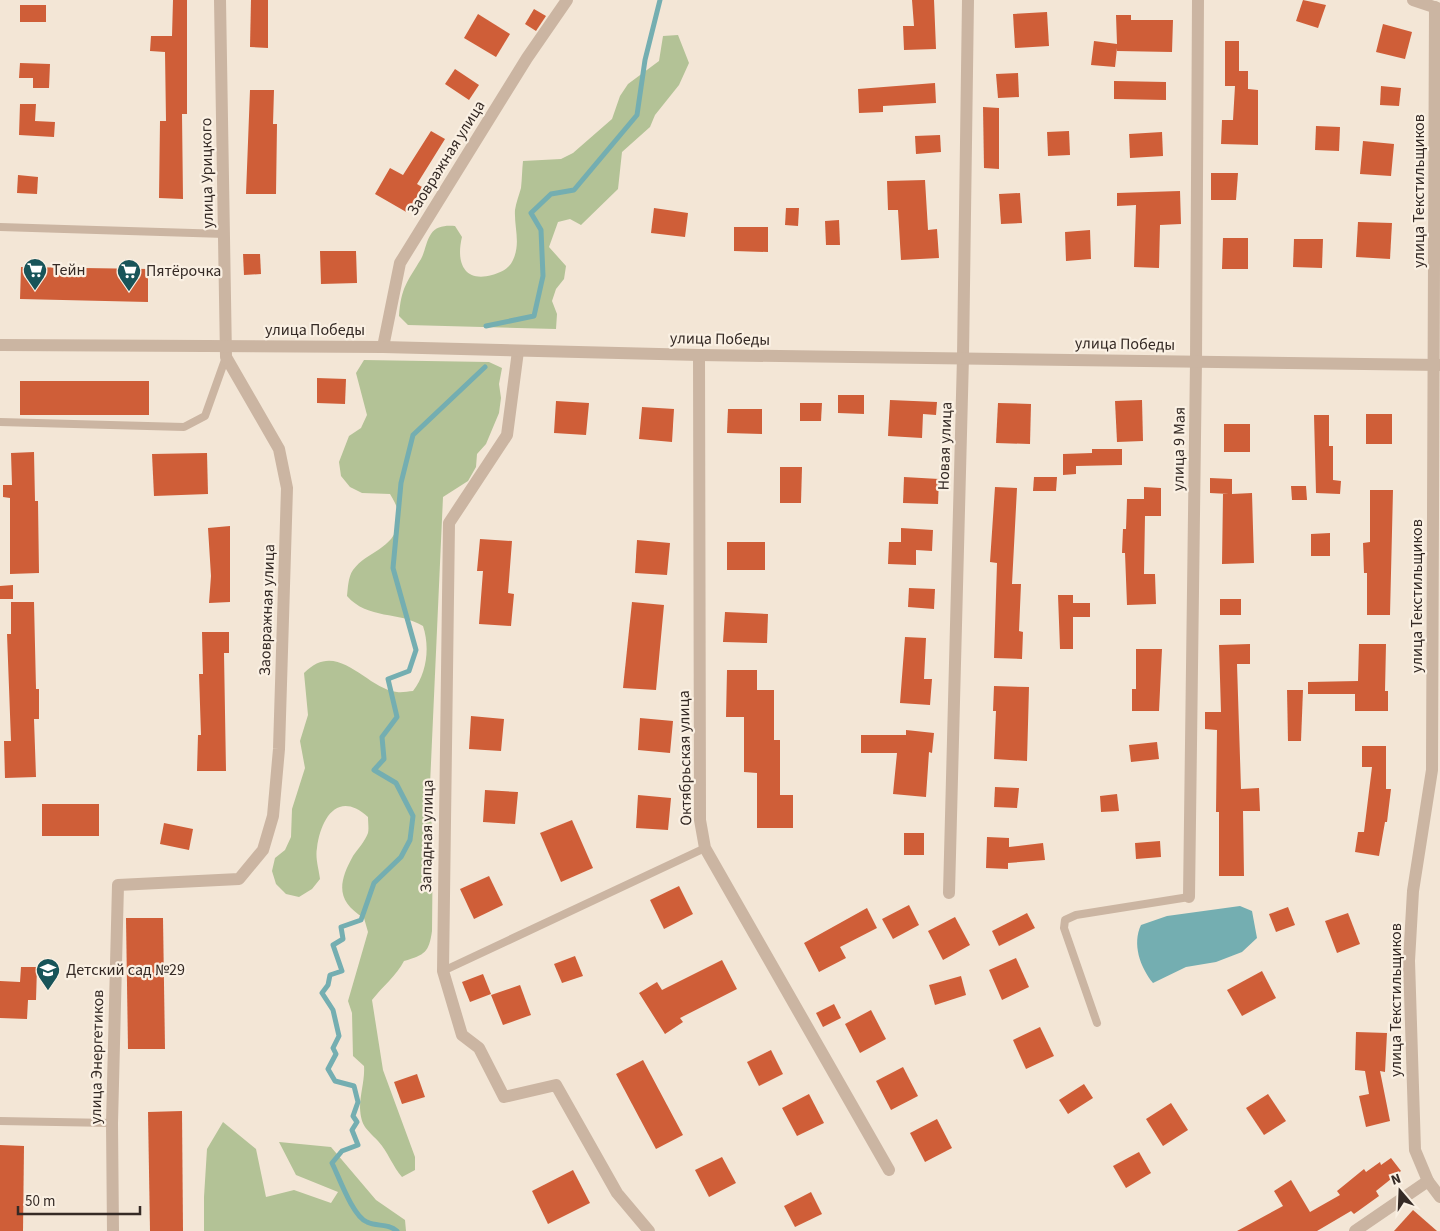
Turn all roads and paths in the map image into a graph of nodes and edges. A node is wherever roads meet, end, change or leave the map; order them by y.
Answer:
1 (220, 0) edge
2 (567, 0) edge
3 (968, 0) edge
4 (1198, 0) edge
5 (1413, 0) edge
6 (1438, 8) edge
7 (0, 226) edge
8 (224, 234) junction
9 (0, 345) edge
10 (384, 347) junction
11 (518, 351) junction
12 (226, 352) junction
13 (700, 355) junction
14 (963, 357) junction
15 (1196, 361) junction
16 (1437, 365) edge
17 (0, 422) edge
18 (705, 848) junction
19 (239, 879) joint
20 (949, 893) dead end
21 (1189, 898) joint
22 (443, 971) junction
23 (1097, 1023) dead end
24 (0, 1121) edge
25 (112, 1123) junction
26 (889, 1170) dead end
27 (1428, 1181) junction
28 (1440, 1196) edge
29 (113, 1231) edge
30 (649, 1231) edge
31 (1354, 1231) edge

1 - 8 street, улица Урицкого
2 - 10 street, Заовражная улица
3 - 14 street, Новая улица
4 - 15 street, улица 9 Мая
5 - 6 street
6 - 16 street, улица Текстильщиков
7 - 8 lane
8 - 12 street, улица Урицкого
9 - 12 street, улица Победы
10 - 11 street, улица Победы
10 - 12 street, улица Победы
11 - 13 street, улица Победы
11 - 22 street, Западная улица
12 - 17 lane
12 - 19 street, Заовражная улица
13 - 14 street, улица Победы
13 - 18 street, Октябрьская улица
14 - 15 street, улица Победы
14 - 20 street, Новая улица
15 - 16 street, улица Победы
15 - 21 street, улица 9 Мая
16 - 27 street, улица Текстильщиков
18 - 22 lane
18 - 26 street, Октябрьская улица
19 - 25 street, улица Энергетиков
21 - 23 lane
22 - 30 street, Западная улица
24 - 25 lane
25 - 29 street, улица Энергетиков
27 - 28 street, улица Текстильщиков
27 - 31 street

